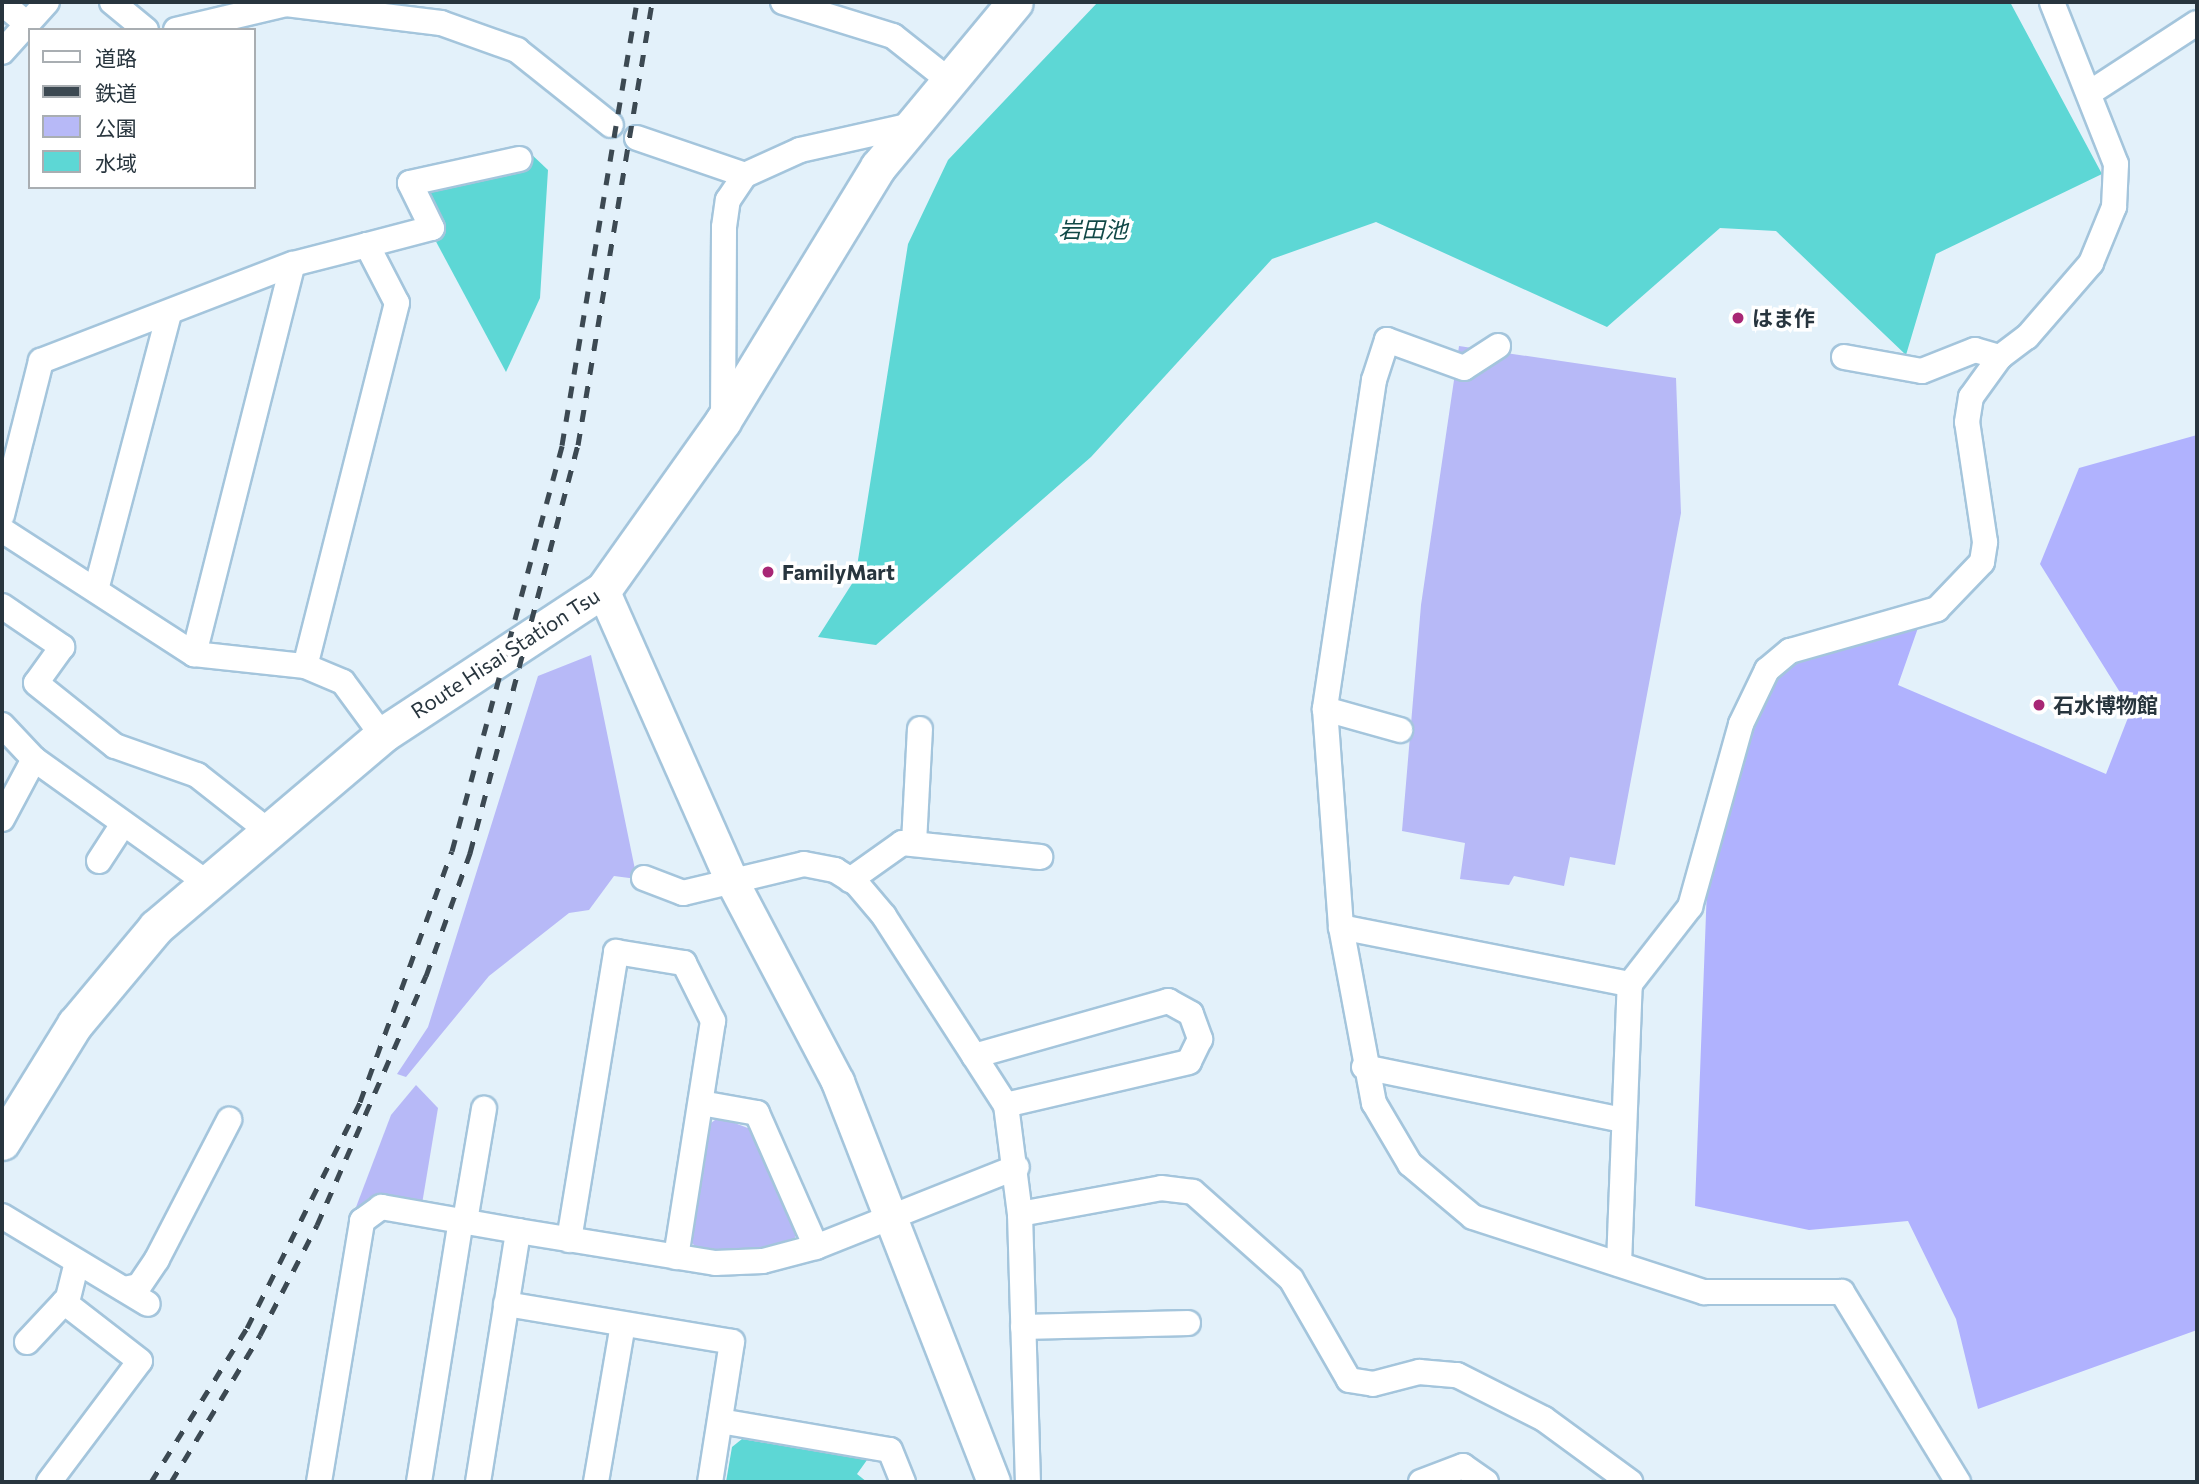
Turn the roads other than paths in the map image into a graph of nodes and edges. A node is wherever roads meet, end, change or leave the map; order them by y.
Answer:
1 (47, 2) edge
2 (111, 2) edge
3 (783, 2) edge
4 (1015, 2) edge
5 (2052, 2) edge
6 (2, 3) edge
7 (225, 9) edge
8 (2197, 23) edge
9 (27, 24) junction
10 (143, 28) edge
11 (181, 28) edge
12 (2, 52) edge
13 (946, 78) junction
14 (2091, 92) junction
15 (611, 125) dead end
16 (907, 126) junction
17 (637, 138) dead end
18 (519, 159) dead end
19 (745, 175) junction
20 (367, 245) junction
21 (293, 264) junction
22 (169, 313) junction
23 (1497, 346) dead end
24 (1844, 357) dead end
25 (2000, 357) junction
26 (723, 421) junction
27 (2, 515) edge
28 (2, 530) edge
29 (96, 590) junction
30 (603, 590) junction
31 (2, 606) edge
32 (194, 654) junction
33 (305, 666) junction
34 (1325, 709) junction
35 (2, 725) edge
36 (920, 729) dead end
37 (1400, 730) dead end
38 (382, 735) junction
39 (34, 759) junction
40 (2, 819) edge
41 (123, 824) junction
42 (267, 830) junction
43 (914, 844) junction
44 (1040, 857) dead end
45 (99, 861) dead end
46 (730, 877) junction
47 (644, 878) dead end
48 (850, 880) junction
49 (206, 882) junction
50 (1341, 927) junction
51 (1630, 984) junction
52 (974, 1056) junction
53 (1364, 1068) junction
54 (701, 1103) junction
55 (1006, 1105) junction
56 (484, 1109) dead end
57 (1623, 1120) junction
58 (229, 1121) dead end
59 (2, 1142) edge
60 (1017, 1167) junction
61 (1020, 1214) junction
62 (895, 1215) junction
63 (2, 1216) edge
64 (463, 1221) junction
65 (518, 1231) junction
66 (569, 1240) junction
67 (816, 1247) junction
68 (676, 1257) junction
69 (77, 1263) junction
70 (1619, 1264) junction
71 (124, 1289) junction
72 (64, 1302) junction
73 (148, 1304) dead end
74 (506, 1304) junction
75 (1188, 1323) dead end
76 (623, 1324) junction
77 (1023, 1327) junction
78 (27, 1342) dead end
79 (720, 1421) junction
80 (1024, 1421) junction
81 (989, 1471) edge
82 (49, 1482) edge
83 (319, 1482) edge
84 (419, 1482) edge
85 (478, 1482) edge
86 (596, 1482) edge
87 (710, 1482) edge
88 (903, 1482) edge
89 (1028, 1482) edge
90 (1421, 1482) edge
91 (1486, 1482) edge
92 (1630, 1482) edge
93 (1958, 1482) edge

1 - 9 street
2 - 10 street
3 - 13 street
4 - 13 main road, Route Hisai Station Tsu
5 - 14 street
6 - 9 street
7 - 11 street
7 - 15 street
8 - 14 street
9 - 12 street
13 - 16 main road, Route Hisai Station Tsu
14 - 25 street
16 - 19 street
16 - 26 main road, Route Hisai Station Tsu
17 - 19 street
18 - 20 street
19 - 26 street
20 - 21 street
20 - 33 street
21 - 22 street
21 - 32 street
22 - 27 street
22 - 29 street
23 - 34 street
24 - 25 street
25 - 51 street
26 - 30 main road, Route Hisai Station Tsu
28 - 29 street
29 - 32 street
30 - 38 main road, Route Hisai Station Tsu
30 - 46 street
31 - 42 street
32 - 33 street
33 - 38 street
34 - 37 street
34 - 50 street
35 - 39 street
36 - 43 street
38 - 42 main road, Route Hisai Station Tsu
39 - 40 street
39 - 41 street
41 - 45 street
41 - 49 street
42 - 49 main road, Route Hisai Station Tsu
43 - 44 street
43 - 48 street
46 - 47 street
46 - 48 street
46 - 62 street
48 - 52 street
49 - 59 main road, Route Hisai Station Tsu
50 - 51 street
50 - 53 street
51 - 57 street
52 - 55 street
52 - 55 street
53 - 57 street
53 - 70 street
54 - 66 street
54 - 67 street
54 - 68 street
55 - 60 street
56 - 64 street
57 - 70 street
58 - 71 street
60 - 61 street
60 - 62 street
61 - 77 street
61 - 92 street
62 - 67 street
62 - 81 street
63 - 69 street
64 - 65 street
64 - 83 street
64 - 84 street
65 - 66 street
65 - 74 street
66 - 68 street
67 - 68 street
69 - 71 street
69 - 72 street
70 - 93 street
71 - 73 street
72 - 78 street
72 - 82 street
74 - 76 street
74 - 85 street
75 - 77 street
76 - 79 street
76 - 86 street
77 - 80 street
79 - 87 street
79 - 88 street
80 - 81 street
80 - 89 street
90 - 91 street

